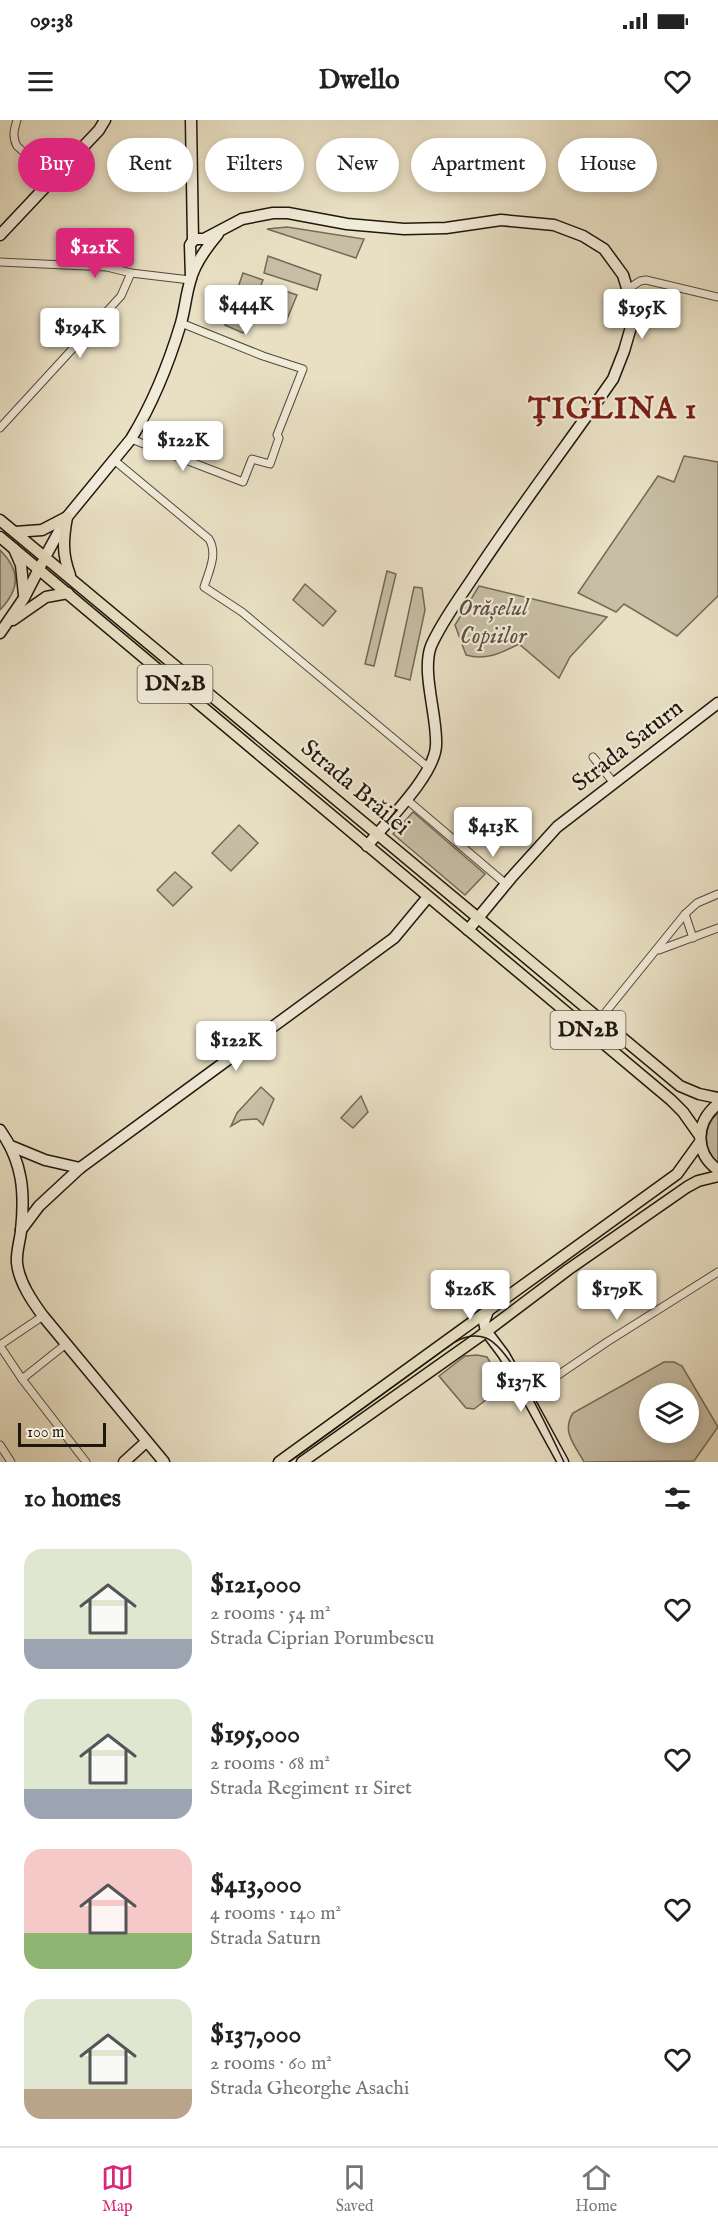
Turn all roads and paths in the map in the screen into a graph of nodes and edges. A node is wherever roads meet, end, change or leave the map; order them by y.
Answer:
1 (17, 120) edge
2 (105, 120) edge
3 (191, 120) edge
4 (91, 138) edge
5 (18, 147) edge
6 (39, 192) edge
7 (0, 236) edge
8 (199, 246) junction
9 (0, 262) edge
10 (131, 273) junction
11 (191, 279) junction
12 (628, 289) junction
13 (718, 297) edge
14 (181, 323) junction
15 (0, 428) edge
16 (131, 439) junction
17 (114, 460) junction
18 (67, 517) junction
19 (0, 519) edge
20 (15, 532) junction
21 (4, 539) edge
22 (45, 557) junction
23 (39, 568) junction
24 (70, 577) junction
25 (68, 593) junction
26 (24, 598) junction
27 (2, 631) edge
28 (718, 703) edge
29 (593, 757) dead end
30 (429, 768) junction
31 (613, 783) junction
32 (406, 800) junction
33 (377, 834) junction
34 (367, 846) junction
35 (506, 884) junction
36 (718, 894) edge
37 (428, 897) junction
38 (685, 914) junction
39 (478, 918) junction
40 (718, 928) edge
41 (468, 930) junction
42 (693, 938) junction
43 (656, 951) junction
44 (600, 1019) junction
45 (718, 1098) edge
46 (718, 1104) edge
47 (0, 1130) edge
48 (700, 1139) junction
49 (11, 1146) junction
50 (80, 1168) junction
51 (718, 1170) edge
52 (718, 1176) edge
53 (21, 1230) junction
54 (718, 1272) edge
55 (488, 1311) junction
56 (43, 1316) junction
57 (486, 1331) junction
58 (66, 1344) junction
59 (0, 1345) edge
60 (22, 1379) junction
61 (528, 1396) junction
62 (146, 1442) junction
63 (0, 1445) edge
64 (11, 1462) edge
65 (86, 1462) edge
66 (124, 1462) edge
67 (164, 1462) edge
68 (279, 1462) edge
69 (302, 1462) edge
70 (563, 1462) edge

1 - 5 street
2 - 4 street
3 - 8 street
6 - 7 street
8 - 11 street
8 - 12 street
9 - 10 street
10 - 11 street
10 - 15 street
11 - 14 street
12 - 13 street
12 - 30 street
14 - 16 street
14 - 16 street
16 - 17 street
17 - 18 street
17 - 30 street
18 - 20 main road
18 - 22 street
18 - 24 main road
19 - 20 main road, Strada Brăilei
20 - 22 main road, Strada Brăilei
21 - 23 main road, Strada Brăilei
21 - 26 main road
22 - 23 main road
22 - 24 main road, Strada Brăilei / DN2B
23 - 25 main road, Strada Brăilei / DN2B
23 - 26 main road
24 - 33 main road, Strada Brăilei / DN2B
25 - 27 main road
25 - 34 main road, Strada Brăilei / DN2B
26 - 27 main road
28 - 31 street, Strada Saturn
29 - 31 street
30 - 32 street
31 - 35 street, Strada Saturn
32 - 33 street
32 - 35 street
33 - 34 street
33 - 39 main road, Strada Brăilei / DN2B
34 - 37 main road, Strada Brăilei / DN2B
35 - 39 street, Strada Saturn
36 - 38 street
37 - 41 main road, Strada Brăilei / DN2B
37 - 50 street
38 - 42 street
38 - 43 street
39 - 41 street, Strada Saturn
39 - 44 main road, Strada Brăilei / DN2B
40 - 42 street
41 - 48 main road, Strada Brăilei / DN2B
42 - 43 street
43 - 44 street
44 - 45 main road, Strada Brăilei / DN2B
46 - 48 main road
47 - 49 street
48 - 51 main road, Strada Brăilei / DN2B
48 - 55 main road
49 - 50 street
49 - 53 street
50 - 53 street
52 - 57 main road
53 - 56 street
54 - 61 street
55 - 57 street
55 - 68 main road
56 - 58 street
56 - 59 street
57 - 61 street
57 - 69 main road
58 - 60 street
58 - 62 street
59 - 60 street
60 - 65 street
61 - 70 street
62 - 66 street
62 - 67 street
63 - 64 street

